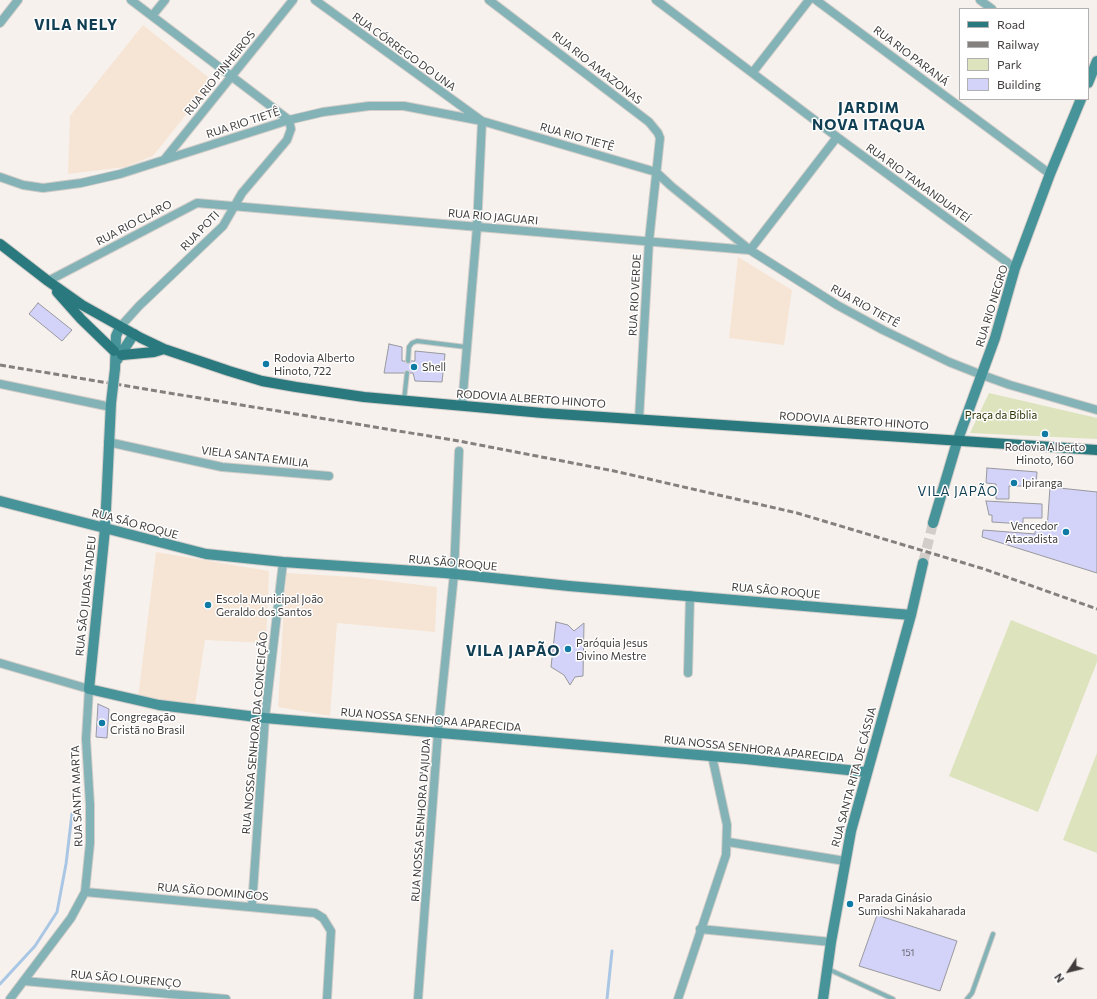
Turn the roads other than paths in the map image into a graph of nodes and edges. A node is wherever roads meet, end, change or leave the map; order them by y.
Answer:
1 (18, 0) edge
2 (131, 0) edge
3 (165, 0) edge
4 (293, 0) edge
5 (314, 0) edge
6 (489, 0) edge
7 (656, 0) edge
8 (809, 0) edge
9 (816, 0) edge
10 (980, 0) edge
11 (991, 8) edge
12 (152, 16) junction
13 (0, 23) edge
14 (1097, 61) edge
15 (753, 72) junction
16 (231, 76) junction
17 (1089, 79) edge
18 (1081, 100) edge
19 (289, 120) junction
20 (482, 121) junction
21 (837, 137) junction
22 (164, 160) junction
23 (656, 172) junction
24 (1050, 174) junction
25 (0, 177) edge
26 (235, 206) junction
27 (477, 227) junction
28 (648, 241) junction
29 (0, 244) edge
30 (750, 250) junction
31 (1015, 268) junction
32 (48, 281) junction
33 (120, 327) junction
34 (134, 334) junction
35 (466, 347) junction
36 (164, 348) junction
37 (117, 359) junction
38 (408, 361) dead end
39 (406, 373) dead end
40 (982, 375) junction
41 (0, 384) edge
42 (404, 400) junction
43 (111, 405) junction
44 (462, 406) junction
45 (1097, 410) edge
46 (639, 419) junction
47 (108, 442) junction
48 (957, 442) junction
49 (1097, 450) edge
50 (459, 452) dead end
51 (329, 476) dead end
52 (0, 501) edge
53 (933, 523) tunnel mouth
54 (105, 529) junction
55 (283, 562) junction
56 (923, 564) tunnel mouth
57 (454, 574) junction
58 (690, 595) junction
59 (911, 615) junction
60 (0, 663) edge
61 (688, 673) dead end
62 (89, 688) junction
63 (266, 718) junction
64 (438, 732) junction
65 (712, 756) junction
66 (866, 772) junction
67 (728, 842) junction
68 (845, 860) junction
69 (85, 892) junction
70 (252, 906) junction
71 (700, 928) junction
72 (993, 934) dead end
73 (831, 942) junction
74 (827, 969) junction
75 (24, 981) junction
76 (10, 999) edge
77 (226, 999) edge
78 (327, 999) edge
79 (418, 999) edge
80 (678, 999) edge
81 (823, 999) edge
82 (893, 999) edge
83 (967, 999) edge

1 - 13 street
2 - 12 street
3 - 12 street
4 - 16 street, RUA RIO PINHEIROS
5 - 20 street, RUA CÓRREGO DO UNA
6 - 23 street, RUA RIO AMAZONAS
7 - 15 street, RUA RIO TAMANDUATEÍ
8 - 15 street
9 - 24 street, RUA RIO PARANÁ
10 - 11 street
12 - 16 street
14 - 17 street
15 - 21 street, RUA RIO TAMANDUATEÍ
16 - 19 street
16 - 22 street, RUA RIO PINHEIROS
18 - 24 street, RUA RIO NEGRO
19 - 20 street, RUA RIO TIETÊ
19 - 22 street, RUA RIO TIETÊ
19 - 26 street, RUA POTI
20 - 23 street, RUA RIO TIETÊ
20 - 27 street
21 - 30 street
21 - 31 street, RUA RIO TAMANDUATEÍ
22 - 25 street, RUA RIO TIETÊ
23 - 28 street, RUA RIO VERDE
23 - 30 street, RUA RIO TIETÊ
24 - 31 street, RUA RIO NEGRO
26 - 27 street, RUA RIO JAGUARI
26 - 32 street, RUA RIO CLARO
26 - 33 street, RUA POTI
27 - 28 street, RUA RIO JAGUARI
27 - 35 street
28 - 30 street, RUA RIO JAGUARI
28 - 46 street, RUA RIO VERDE
29 - 32 main road, RODOVIA ALBERTO HINOTO
30 - 40 street, RUA RIO TIETÊ
31 - 40 street, RUA RIO NEGRO
32 - 33 main road, RODOVIA ALBERTO HINOTO
32 - 37 main road
33 - 34 main road, RODOVIA ALBERTO HINOTO
33 - 37 street, RUA SÃO JUDAS TADEU
34 - 36 main road, RODOVIA ALBERTO HINOTO
34 - 37 street, RUA SÃO JUDAS TADEU
35 - 38 lane
35 - 44 street
36 - 37 main road
36 - 42 main road, RODOVIA ALBERTO HINOTO
37 - 43 street, RUA SÃO JUDAS TADEU, bridge
39 - 42 lane
40 - 45 street, RUA RIO TIETÊ
40 - 48 street, RUA RIO NEGRO
41 - 43 street
42 - 44 main road, RODOVIA ALBERTO HINOTO
43 - 47 street, RUA SÃO JUDAS TADEU
44 - 46 main road, RODOVIA ALBERTO HINOTO
46 - 48 main road, RODOVIA ALBERTO HINOTO
47 - 51 street, VIELA SANTA EMILIA
47 - 54 street, RUA SÃO JUDAS TADEU
48 - 49 main road, RODOVIA ALBERTO HINOTO
48 - 53 street, RUA RIO NEGRO
50 - 57 street, RUA NOSSA SENHORA D'AJUDA
52 - 54 street, RUA SÃO ROQUE
54 - 55 street, RUA SÃO ROQUE
54 - 62 street, RUA SÃO JUDAS TADEU
55 - 57 street, RUA SÃO ROQUE
55 - 63 street, RUA NOSSA SENHORA DA CONCEIÇÃO
56 - 59 street, RUA SANTA RITA DE CÁSSIA
57 - 58 street, RUA SÃO ROQUE
57 - 64 street, RUA NOSSA SENHORA D'AJUDA
58 - 59 street, RUA SÃO ROQUE
58 - 61 street
59 - 66 street, RUA SANTA RITA DE CÁSSIA
60 - 62 street, RUA NOSSA SENHORA APARECIDA
62 - 63 street, RUA NOSSA SENHORA APARECIDA
62 - 69 street, RUA SANTA MARTA
63 - 64 street, RUA NOSSA SENHORA APARECIDA
63 - 70 street, RUA NOSSA SENHORA DA CONCEIÇÃO
64 - 65 street, RUA NOSSA SENHORA APARECIDA
64 - 79 street, RUA NOSSA SENHORA D'AJUDA
65 - 66 street, RUA NOSSA SENHORA APARECIDA
65 - 67 street
66 - 68 street, RUA SANTA RITA DE CÁSSIA
67 - 68 street
67 - 71 street
68 - 73 street, RUA SANTA RITA DE CÁSSIA
69 - 70 street, RUA SÃO DOMINGOS
69 - 75 street, RUA SANTA MARTA
70 - 78 street, RUA SÃO DOMINGOS
71 - 73 street
71 - 80 street
72 - 83 lane
73 - 74 street, RUA SANTA RITA DE CÁSSIA
74 - 81 street, RUA SANTA RITA DE CÁSSIA
74 - 82 lane
75 - 76 street, RUA SANTA MARTA
75 - 77 street, RUA SÃO LOURENÇO

